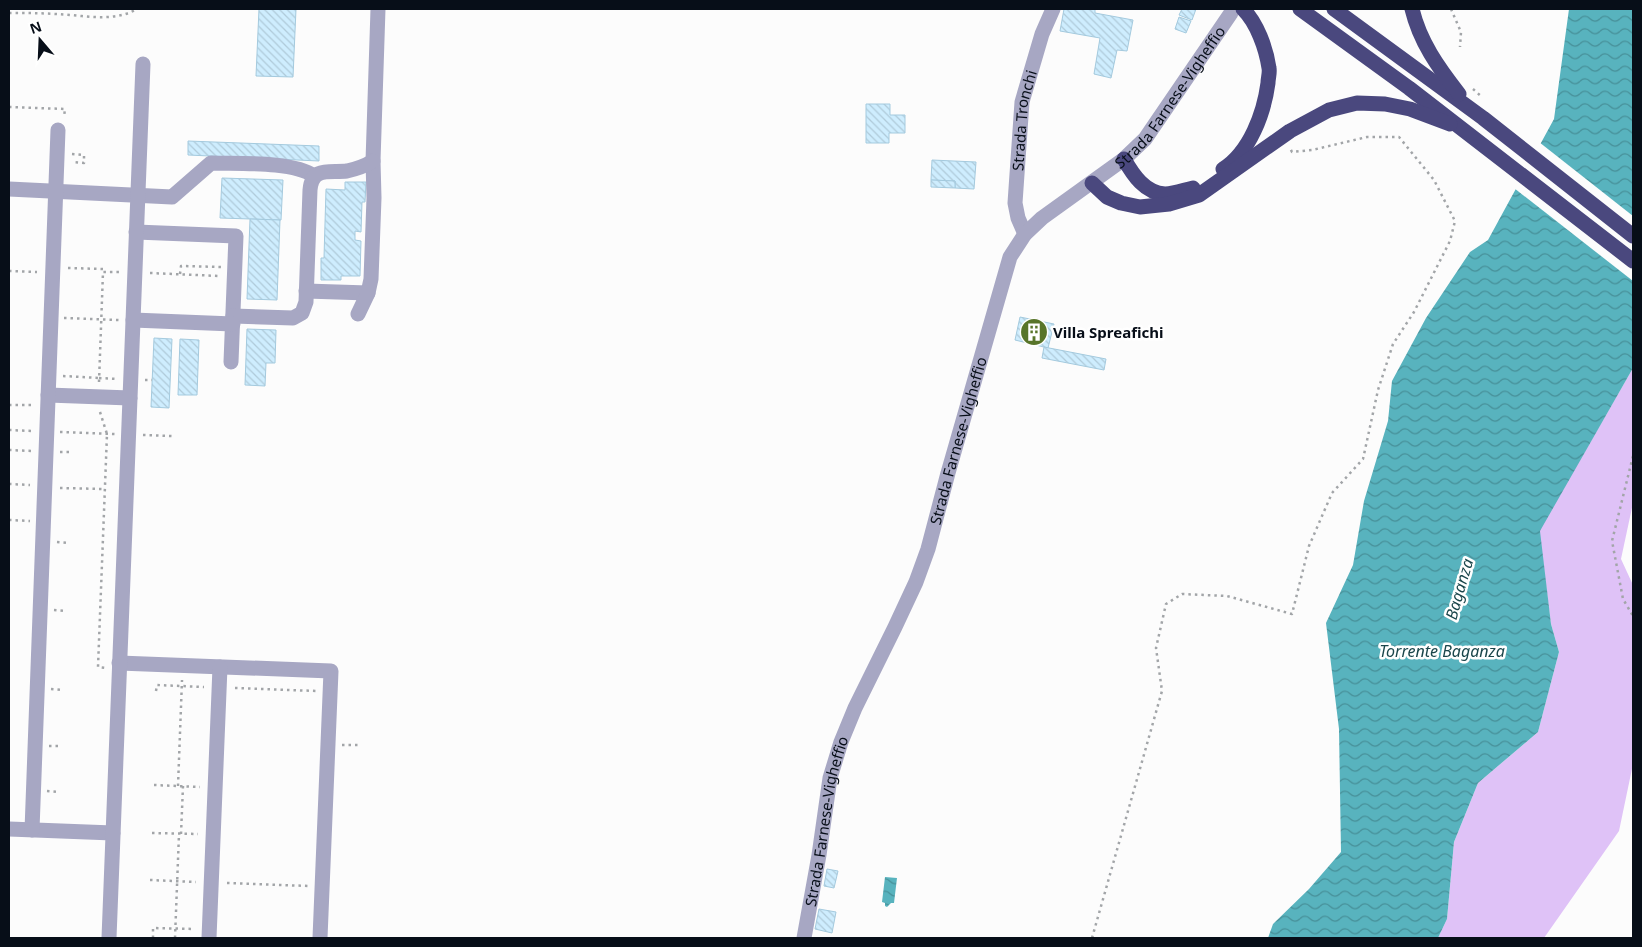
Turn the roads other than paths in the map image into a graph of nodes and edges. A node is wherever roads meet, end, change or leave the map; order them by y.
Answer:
1 (378, 9) edge
2 (1053, 9) edge
3 (1300, 9) edge
4 (1334, 9) edge
5 (1412, 9) edge
6 (1237, 11) edge
7 (143, 64) dead end
8 (1483, 118) junction
9 (58, 130) dead end
10 (1464, 130) junction
11 (1124, 159) junction
12 (373, 161) junction
13 (314, 176) junction
14 (1092, 183) junction
15 (9, 189) edge
16 (56, 191) junction
17 (138, 195) junction
18 (136, 232) junction
19 (1024, 234) junction
20 (1633, 236) edge
21 (1633, 261) edge
22 (306, 291) junction
23 (368, 293) junction
24 (358, 314) dead end
25 (133, 320) junction
26 (233, 320) junction
27 (231, 362) dead end
28 (48, 395) junction
29 (130, 398) junction
30 (119, 663) junction
31 (220, 667) junction
32 (9, 829) edge
33 (32, 830) junction
34 (113, 833) junction
35 (210, 934) edge
36 (109, 938) edge
37 (320, 938) edge
38 (804, 938) edge

1 - 12 street
2 - 19 street, Strada Tronchi
3 - 10 highway
4 - 8 highway
5 - 8 highway
6 - 11 street, Strada Farnese-Vigheffio
6 - 11 highway
7 - 17 street
8 - 20 highway
9 - 16 street
10 - 14 highway
10 - 21 highway
11 - 14 street, Strada Farnese-Vigheffio
12 - 13 street
12 - 23 street
13 - 17 street
13 - 22 street
14 - 19 street, Strada Farnese-Vigheffio
15 - 16 street
16 - 17 street
16 - 28 street
17 - 18 street
18 - 25 street
18 - 26 street
19 - 38 street, Strada Farnese-Vigheffio
22 - 23 street
22 - 26 street
23 - 24 street
25 - 26 street
25 - 29 street
26 - 27 street
28 - 29 street
28 - 33 street
29 - 30 street
30 - 31 street
30 - 34 street
31 - 35 street
31 - 37 street
32 - 33 street
33 - 34 street
34 - 36 street

